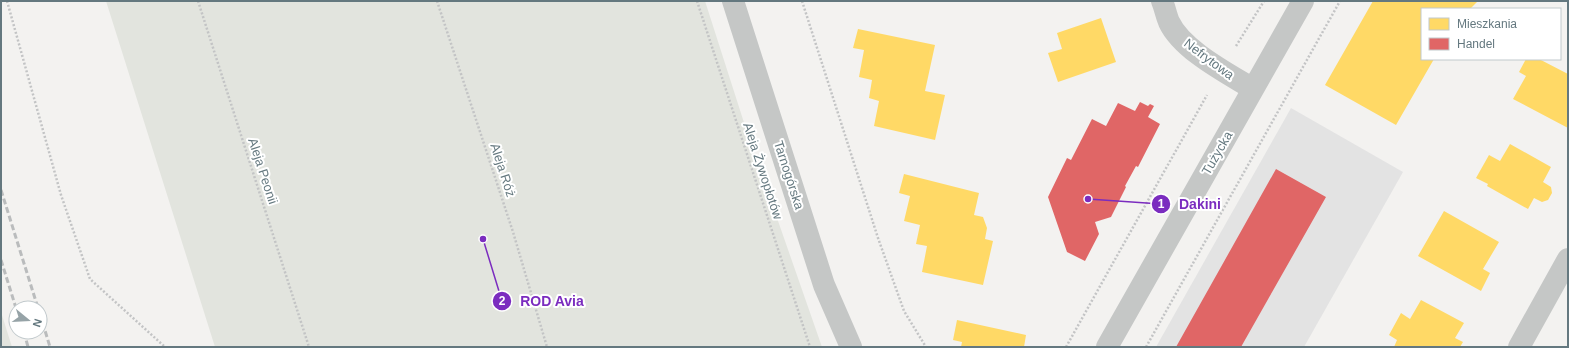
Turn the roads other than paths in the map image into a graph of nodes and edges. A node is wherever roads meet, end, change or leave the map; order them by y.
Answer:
1 (733, 1) edge
2 (1162, 1) edge
3 (1303, 1) edge
4 (1253, 89) junction
5 (1568, 259) edge
6 (851, 347) edge
7 (1107, 347) edge
8 (1519, 347) edge

1 - 6 street, Tarnogórska
2 - 4 street, Nefrytowa
3 - 4 street, Tużycka
4 - 7 street, Tużycka
5 - 8 street

